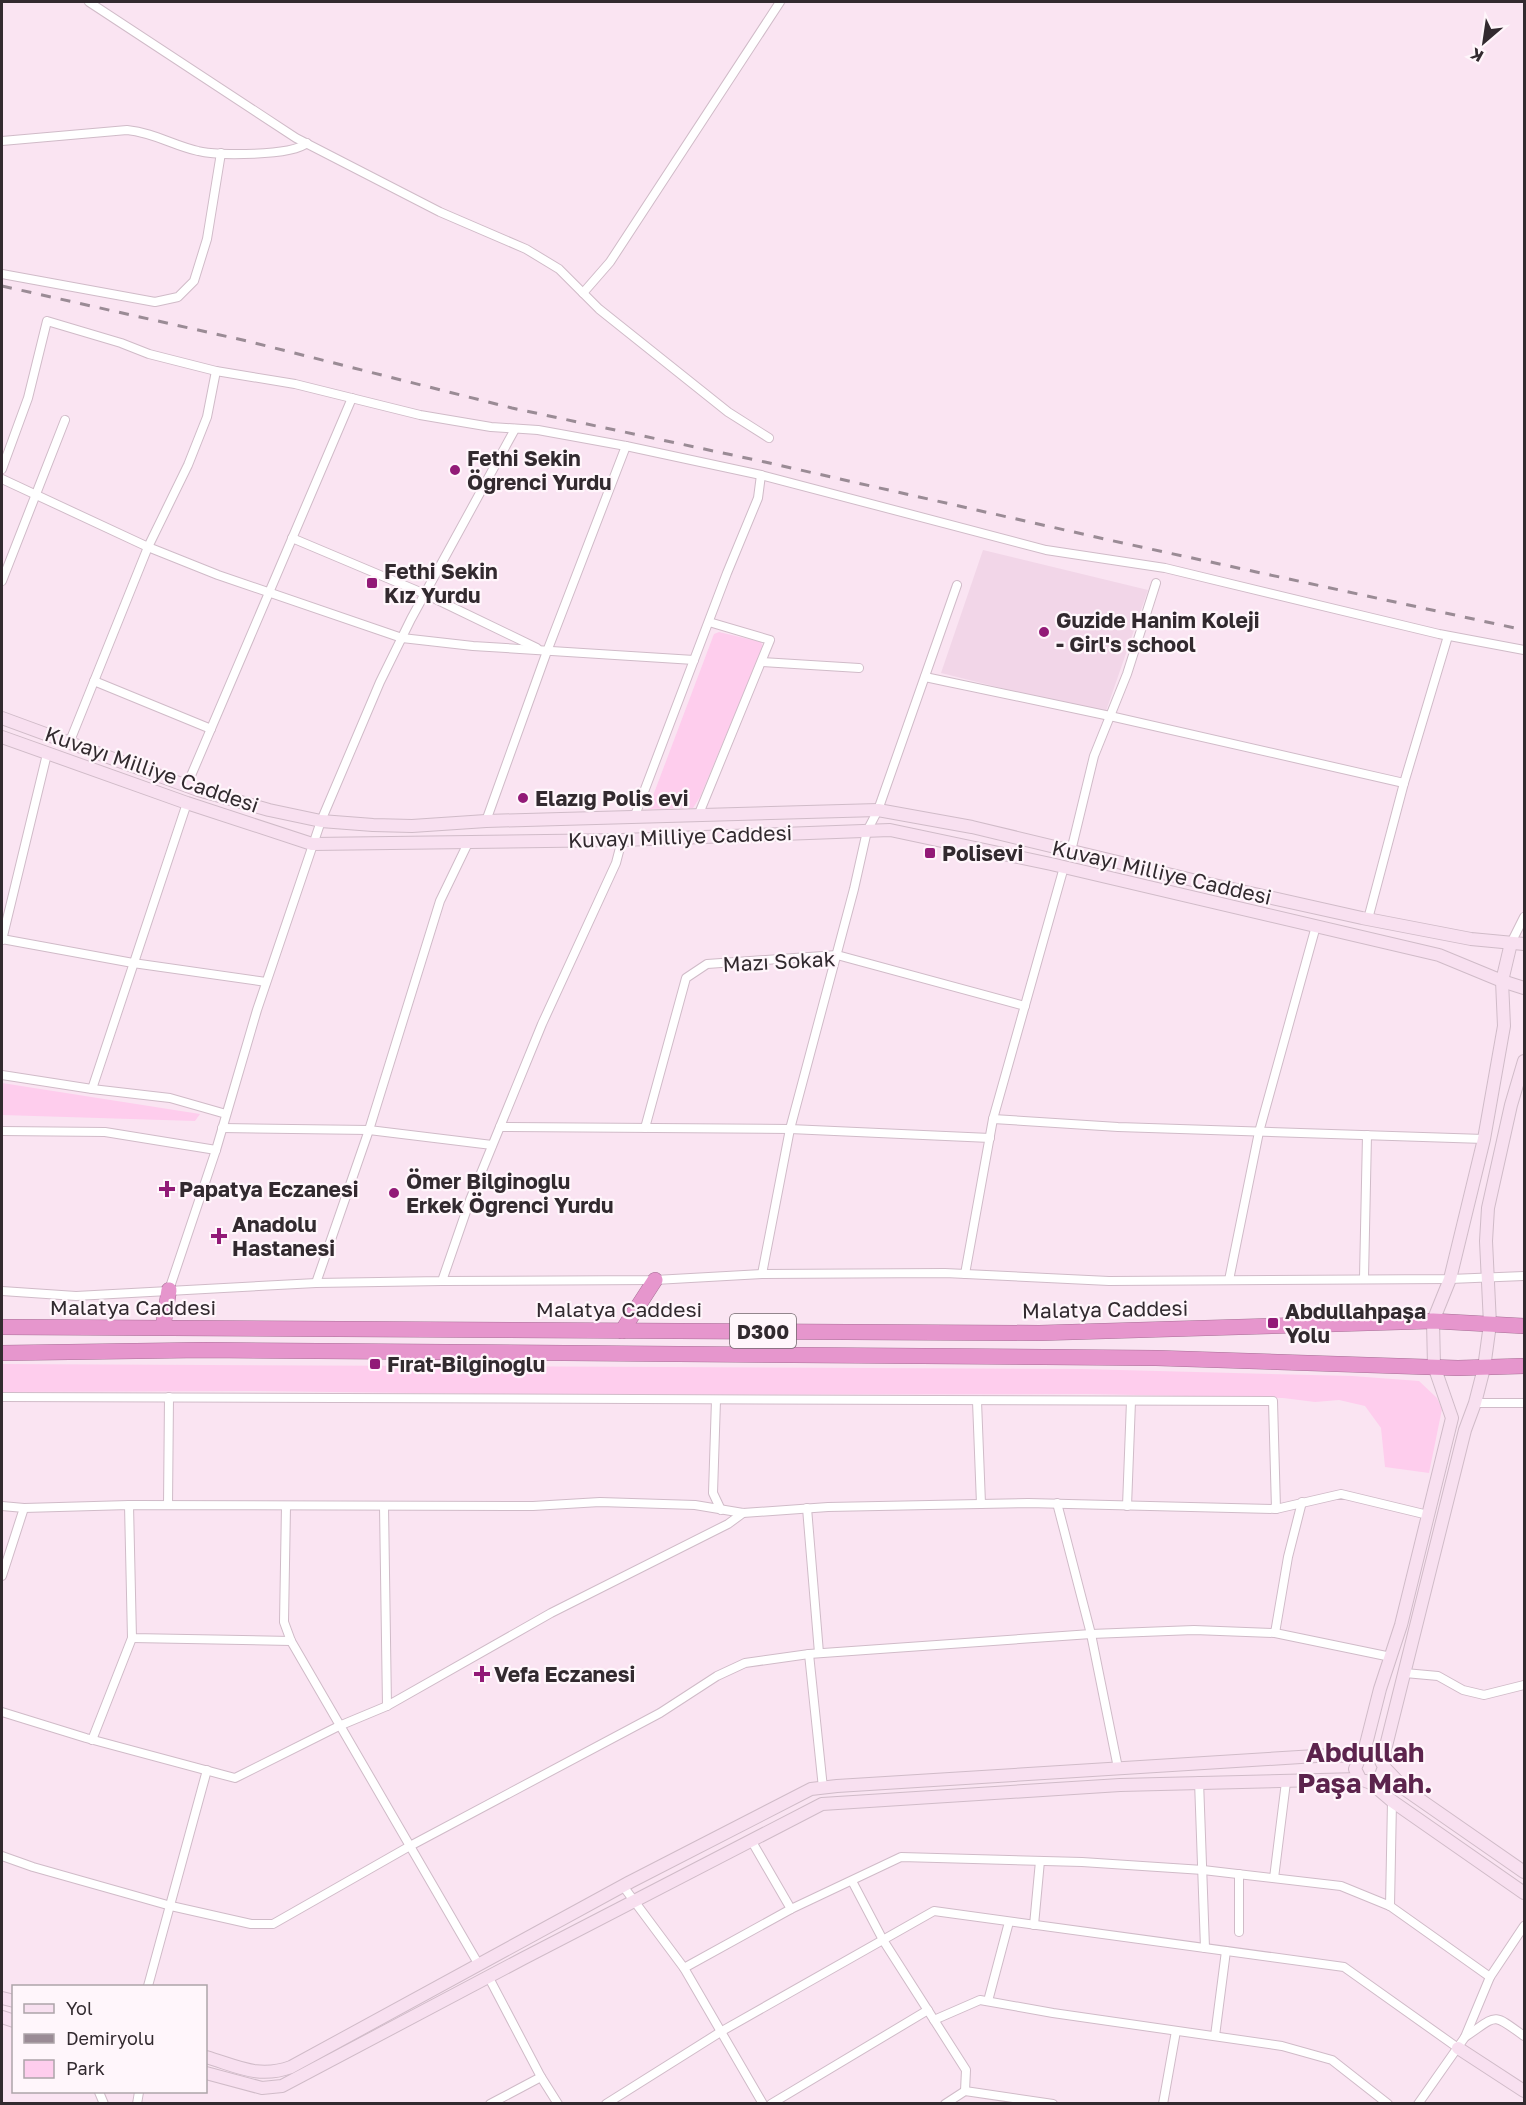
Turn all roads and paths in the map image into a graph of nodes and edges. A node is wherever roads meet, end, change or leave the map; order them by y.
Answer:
1 (89, 2) edge
2 (780, 2) edge
3 (2, 141) edge
4 (306, 143) junction
5 (221, 153) junction
6 (2, 274) edge
7 (583, 293) junction
8 (216, 371) junction
9 (352, 398) junction
10 (65, 420) dead end
11 (515, 429) junction
12 (769, 438) dead end
13 (626, 447) junction
14 (2, 468) edge
15 (761, 476) junction
16 (2, 479) edge
17 (37, 495) junction
18 (292, 538) junction
19 (148, 547) junction
20 (2, 581) edge
21 (1156, 583) dead end
22 (957, 585) dead end
23 (268, 592) junction
24 (425, 594) junction
25 (708, 622) junction
26 (1448, 636) junction
27 (402, 638) junction
28 (544, 650) junction
29 (1524, 650) edge
30 (694, 660) junction
31 (762, 662) junction
32 (859, 668) dead end
33 (925, 677) junction
34 (94, 681) junction
35 (1110, 716) junction
36 (2, 718) edge
37 (211, 729) junction
38 (2, 737) edge
39 (70, 741) junction
40 (47, 753) junction
41 (1404, 783) junction
42 (187, 785) junction
43 (187, 803) junction
44 (878, 810) junction
45 (698, 816) junction
46 (634, 818) junction
47 (321, 821) junction
48 (486, 821) junction
49 (867, 831) junction
50 (622, 840) junction
51 (468, 843) junction
52 (312, 844) junction
53 (1071, 851) junction
54 (1064, 867) junction
55 (1524, 917) edge
56 (1368, 919) junction
57 (1317, 927) junction
58 (2, 939) edge
59 (1518, 943) edge
60 (837, 955) junction
61 (133, 963) junction
62 (1502, 981) junction
63 (267, 982) junction
64 (1524, 988) edge
65 (1025, 1006) junction
66 (1524, 1061) edge
67 (2, 1075) edge
68 (92, 1089) junction
69 (226, 1114) junction
70 (993, 1119) junction
71 (500, 1127) junction
72 (222, 1128) junction
73 (645, 1128) junction
74 (790, 1129) junction
75 (369, 1130) junction
76 (2, 1131) edge
77 (1259, 1132) junction
78 (1367, 1135) junction
79 (990, 1138) junction
80 (1485, 1139) junction
81 (492, 1145) junction
82 (216, 1149) junction
83 (762, 1274) junction
84 (965, 1274) junction
85 (1488, 1276) junction
86 (1524, 1276) edge
87 (1364, 1278) junction
88 (1449, 1279) junction
89 (655, 1280) junction
90 (1229, 1280) junction
91 (442, 1281) junction
92 (316, 1282) junction
93 (170, 1290) junction
94 (2, 1291) edge
95 (1433, 1321) junction
96 (1490, 1324) junction
97 (1524, 1326) edge
98 (2, 1327) edge
99 (163, 1328) junction
100 (622, 1330) junction
101 (2, 1353) edge
102 (1434, 1366) junction
103 (1524, 1366) edge
104 (1484, 1368) junction
105 (2, 1397) edge
106 (169, 1397) junction
107 (716, 1400) junction
108 (977, 1401) junction
109 (1131, 1401) junction
110 (1475, 1402) junction
111 (1524, 1403) edge
112 (1302, 1502) junction
113 (1057, 1503) junction
114 (981, 1504) junction
115 (129, 1505) junction
116 (168, 1505) junction
117 (2, 1506) edge
118 (286, 1506) junction
119 (384, 1506) junction
120 (1127, 1506) junction
121 (24, 1508) junction
122 (807, 1508) junction
123 (1276, 1509) junction
124 (721, 1510) junction
125 (743, 1513) junction
126 (1428, 1515) junction
127 (2, 1576) edge
128 (1275, 1633) junction
129 (1091, 1634) junction
130 (132, 1638) junction
131 (291, 1641) junction
132 (819, 1653) junction
133 (809, 1654) junction
134 (1390, 1657) junction
135 (1405, 1673) junction
136 (1524, 1685) edge
137 (387, 1706) junction
138 (2, 1712) edge
139 (339, 1726) junction
140 (92, 1740) junction
141 (1362, 1756) junction
142 (1383, 1765) junction
143 (1118, 1768) junction
144 (207, 1770) junction
145 (1199, 1781) junction
146 (1365, 1781) junction
147 (1286, 1782) junction
148 (823, 1788) junction
149 (1392, 1801) junction
150 (751, 1840) junction
151 (410, 1845) junction
152 (2, 1856) edge
153 (1040, 1861) junction
154 (1203, 1870) junction
155 (1524, 1872) edge
156 (1239, 1874) junction
157 (1274, 1878) junction
158 (852, 1881) junction
159 (623, 1886) junction
160 (1524, 1893) edge
161 (633, 1901) junction
162 (171, 1905) junction
163 (1390, 1906) junction
164 (791, 1910) junction
165 (1009, 1922) junction
166 (1034, 1925) junction
167 (1524, 1926) edge
168 (1239, 1932) dead end
169 (883, 1940) junction
170 (1205, 1948) junction
171 (1226, 1951) junction
172 (479, 1965) junction
173 (684, 1968) junction
174 (488, 1976) junction
175 (1490, 1977) junction
176 (148, 1985) edge
177 (988, 2001) junction
178 (928, 2010) junction
179 (934, 2020) junction
180 (722, 2031) junction
181 (1176, 2031) junction
182 (1215, 2036) junction
183 (1524, 2036) edge
184 (1462, 2043) junction
185 (207, 2057) edge
186 (207, 2073) edge
187 (541, 2077) junction
188 (965, 2091) junction
189 (1524, 2091) edge
190 (490, 2103) edge
191 (558, 2103) edge
192 (606, 2103) edge
193 (763, 2103) edge
194 (771, 2103) edge
195 (945, 2103) edge
196 (1053, 2103) edge
197 (1163, 2103) edge
198 (1388, 2103) edge
199 (1418, 2103) edge

1 - 4 street
2 - 7 street
3 - 5 street
4 - 5 street
4 - 7 street
5 - 6 street
7 - 12 street
8 - 9 street
8 - 14 street
8 - 19 street
9 - 11 street
9 - 18 street
10 - 17 street
11 - 13 street
11 - 24 street
13 - 15 street
13 - 28 street
15 - 25 street
15 - 26 street
16 - 17 street
17 - 19 street
17 - 20 street
18 - 23 street
18 - 24 street
19 - 23 street
19 - 34 street
21 - 35 street
22 - 33 street
23 - 27 street
23 - 37 street
24 - 27 street
24 - 28 street
25 - 30 street
25 - 31 street
26 - 29 street
26 - 41 street
27 - 28 street
27 - 47 street
28 - 30 street
28 - 48 street
30 - 46 street
31 - 32 street
31 - 45 street
33 - 35 street
33 - 44 street
34 - 37 street
34 - 39 street
35 - 41 street
35 - 53 street
36 - 39 main road, Kuvayı Milliye Caddesi
37 - 42 street
38 - 40 main road, Kuvayı Milliye Caddesi
39 - 42 main road, Kuvayı Milliye Caddesi
40 - 43 main road, Kuvayı Milliye Caddesi
40 - 58 street
41 - 56 street
42 - 47 main road, Kuvayı Milliye Caddesi
43 - 52 main road, Kuvayı Milliye Caddesi
43 - 61 street
44 - 45 main road, Kuvayı Milliye Caddesi
44 - 49 street
44 - 53 main road, Kuvayı Milliye Caddesi
45 - 46 main road, Kuvayı Milliye Caddesi
46 - 48 main road, Kuvayı Milliye Caddesi
47 - 48 main road, Kuvayı Milliye Caddesi
47 - 52 street
49 - 50 main road, Kuvayı Milliye Caddesi
49 - 54 main road, Kuvayı Milliye Caddesi
49 - 60 street
50 - 51 main road, Kuvayı Milliye Caddesi
50 - 71 street
51 - 52 main road, Kuvayı Milliye Caddesi
51 - 75 street
52 - 63 street
53 - 56 main road, Kuvayı Milliye Caddesi
54 - 57 main road, Kuvayı Milliye Caddesi
54 - 65 street
55 - 59 street
56 - 59 main road, Kuvayı Milliye Caddesi
57 - 62 main road, Kuvayı Milliye Caddesi
57 - 77 street
58 - 61 street
59 - 62 main road
60 - 65 street, Mazı Sokak
60 - 73 street, Mazı Sokak
60 - 74 street
61 - 63 street
61 - 68 street
62 - 64 main road, Kuvayı Milliye Caddesi
62 - 80 main road
63 - 69 street
65 - 70 street
66 - 85 main road
67 - 68 street
68 - 69 street
69 - 72 street
70 - 77 street
70 - 79 street
71 - 73 street
71 - 81 street
72 - 75 street
72 - 82 street
73 - 74 street
74 - 79 street
74 - 83 street
75 - 81 street
75 - 92 street
76 - 82 street
77 - 78 street
77 - 90 street
78 - 80 street
78 - 87 street
79 - 84 street
80 - 88 main road
81 - 91 street
82 - 93 street
83 - 84 street
83 - 89 street
84 - 90 street
85 - 86 street
85 - 88 street
85 - 96 main road
87 - 88 street
87 - 90 street
88 - 95 main road
89 - 91 street
89 - 100 highway
91 - 92 street
92 - 93 street
93 - 94 street
93 - 99 highway
95 - 96 highway, Malatya Caddesi / D300
95 - 100 highway, Malatya Caddesi / D300
95 - 102 main road
96 - 97 highway, Malatya Caddesi / D300
96 - 104 main road
98 - 99 highway, Malatya Caddesi / D300
99 - 100 highway, Malatya Caddesi / D300
101 - 102 highway, Malatya Caddesi / D300
102 - 104 highway, Malatya Caddesi / D300
102 - 126 main road
103 - 104 highway, Malatya Caddesi / D300
104 - 110 main road
105 - 106 street
106 - 107 street
106 - 116 street
107 - 108 street
107 - 124 street
108 - 109 street
108 - 114 street
109 - 120 street
109 - 123 street
110 - 111 street
110 - 135 main road
112 - 123 street
112 - 126 street
112 - 128 street
113 - 114 street
113 - 120 street
113 - 129 street
114 - 122 street
115 - 116 street
115 - 121 street
115 - 130 street
116 - 118 street
117 - 121 street
118 - 119 street
118 - 131 street
119 - 124 street
119 - 137 street
120 - 123 street
121 - 127 street
122 - 125 street
122 - 132 street
124 - 125 street
125 - 137 street
126 - 134 main road
128 - 129 street
128 - 134 street
129 - 132 street
129 - 143 street
130 - 131 street
130 - 140 street
131 - 139 street
132 - 133 street
133 - 148 street
133 - 151 street
134 - 141 main road
135 - 136 street
135 - 142 main road
137 - 139 street
138 - 140 street
139 - 144 street
139 - 151 street
140 - 144 street
141 - 142 main road
141 - 143 main road
141 - 146 main road
142 - 146 main road
142 - 155 main road
143 - 148 main road
144 - 162 street
145 - 147 main road
145 - 150 main road
145 - 154 street
146 - 147 main road
146 - 149 main road
147 - 157 street
148 - 159 main road
149 - 160 main road
149 - 163 street
150 - 161 main road
150 - 164 street
151 - 162 street
151 - 172 street
152 - 162 street
153 - 154 street
153 - 158 street
153 - 166 street
154 - 156 street
154 - 170 street
156 - 157 street
156 - 168 street
157 - 163 street
158 - 164 street
158 - 169 street
159 - 161 street
159 - 172 main road
161 - 173 street
161 - 174 main road
162 - 176 street
163 - 175 street
164 - 173 street
165 - 166 street
165 - 169 street
165 - 177 street
166 - 170 street
167 - 175 street
169 - 178 street
169 - 180 street
170 - 171 street
171 - 182 street
171 - 184 street
172 - 185 main road
173 - 180 street
174 - 186 main road
174 - 187 street
175 - 184 street
177 - 179 street
177 - 181 street
178 - 179 street
178 - 194 street
179 - 188 street
180 - 192 street
180 - 193 street
181 - 182 street
181 - 197 street
182 - 198 street
183 - 184 street
184 - 189 main road
184 - 199 street
187 - 190 street
187 - 191 street
188 - 195 street
188 - 196 street

